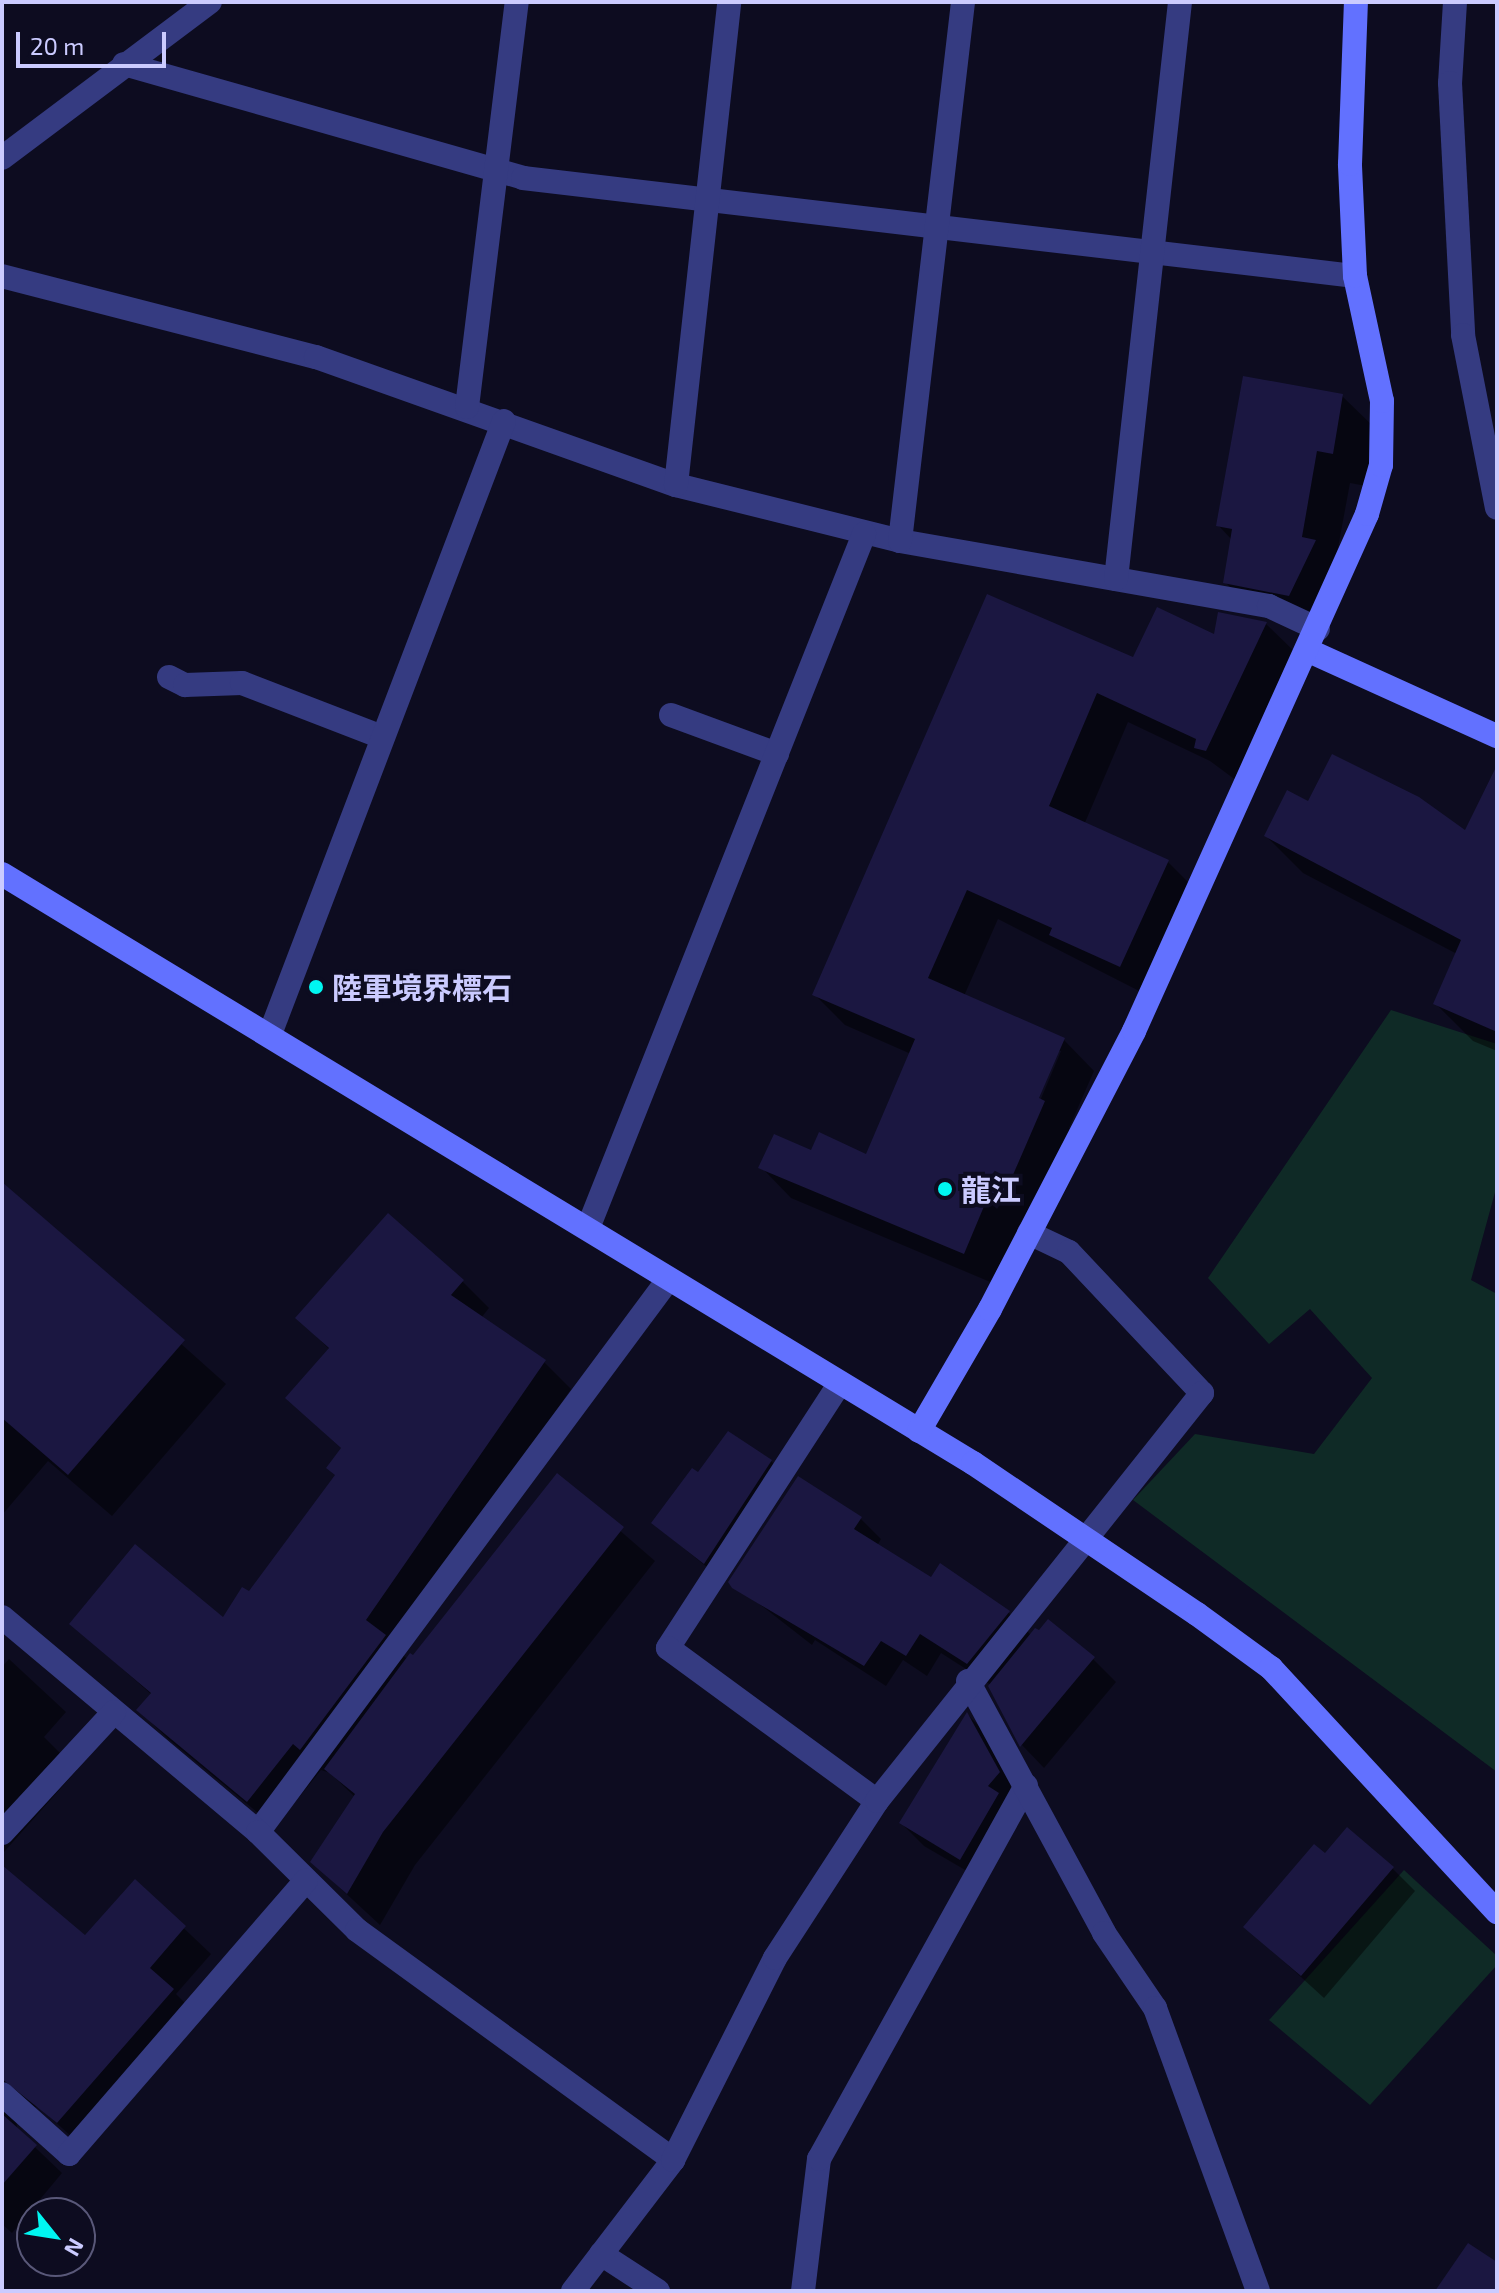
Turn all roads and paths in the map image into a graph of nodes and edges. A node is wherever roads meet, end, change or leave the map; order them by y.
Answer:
1 (210, 2) edge
2 (517, 2) edge
3 (729, 2) edge
4 (963, 2) edge
5 (1180, 2) edge
6 (1356, 2) edge
7 (1455, 2) edge
8 (124, 64) junction
9 (2, 158) edge
10 (497, 171) junction
11 (707, 199) junction
12 (937, 227) junction
13 (1152, 252) junction
14 (2, 276) edge
15 (1355, 276) junction
16 (467, 407) junction
17 (504, 421) junction
18 (676, 485) junction
19 (1497, 508) edge
20 (864, 534) junction
21 (900, 541) junction
22 (1116, 579) junction
23 (1312, 640) junction
24 (169, 677) dead end
25 (671, 715) dead end
26 (1497, 736) edge
27 (382, 737) junction
28 (777, 754) junction
29 (2, 874) edge
30 (270, 1034) junction
31 (588, 1228) junction
32 (1029, 1233) junction
33 (668, 1280) junction
34 (840, 1383) junction
35 (919, 1431) junction
36 (1086, 1539) junction
37 (2, 1617) edge
38 (968, 1681) junction
39 (114, 1712) junction
40 (1026, 1786) junction
41 (877, 1801) junction
42 (258, 1832) junction
43 (2, 1833) edge
44 (306, 1880) junction
45 (1497, 1912) edge
46 (2, 2094) edge
47 (673, 2160) junction
48 (601, 2254) junction
49 (573, 2291) edge
50 (658, 2291) edge
51 (803, 2291) edge
52 (1258, 2291) edge

1 - 8 street
2 - 10 street
3 - 11 street
4 - 12 street
5 - 13 street
6 - 15 street
7 - 19 street
8 - 9 street
8 - 10 street
10 - 11 street
10 - 16 street
11 - 12 street
11 - 18 street
12 - 13 street
12 - 21 street
13 - 15 street
13 - 22 street
14 - 16 street
15 - 23 street
16 - 17 street
17 - 18 street
17 - 27 street
18 - 20 street
20 - 21 street
20 - 28 street
21 - 22 street
22 - 23 street
23 - 26 street
23 - 32 street
24 - 27 street
25 - 28 street
27 - 30 street
28 - 31 street
29 - 30 street
30 - 31 street
31 - 33 street
32 - 35 street
32 - 36 street
33 - 34 street
33 - 42 street
34 - 35 street
34 - 41 street
35 - 36 street
36 - 38 street
36 - 45 street
37 - 39 street
38 - 40 street
38 - 41 street
39 - 42 street
39 - 43 street
40 - 51 street
40 - 52 street
41 - 47 street
42 - 44 street
44 - 46 street
44 - 47 street
47 - 48 street
48 - 49 street
48 - 50 street

